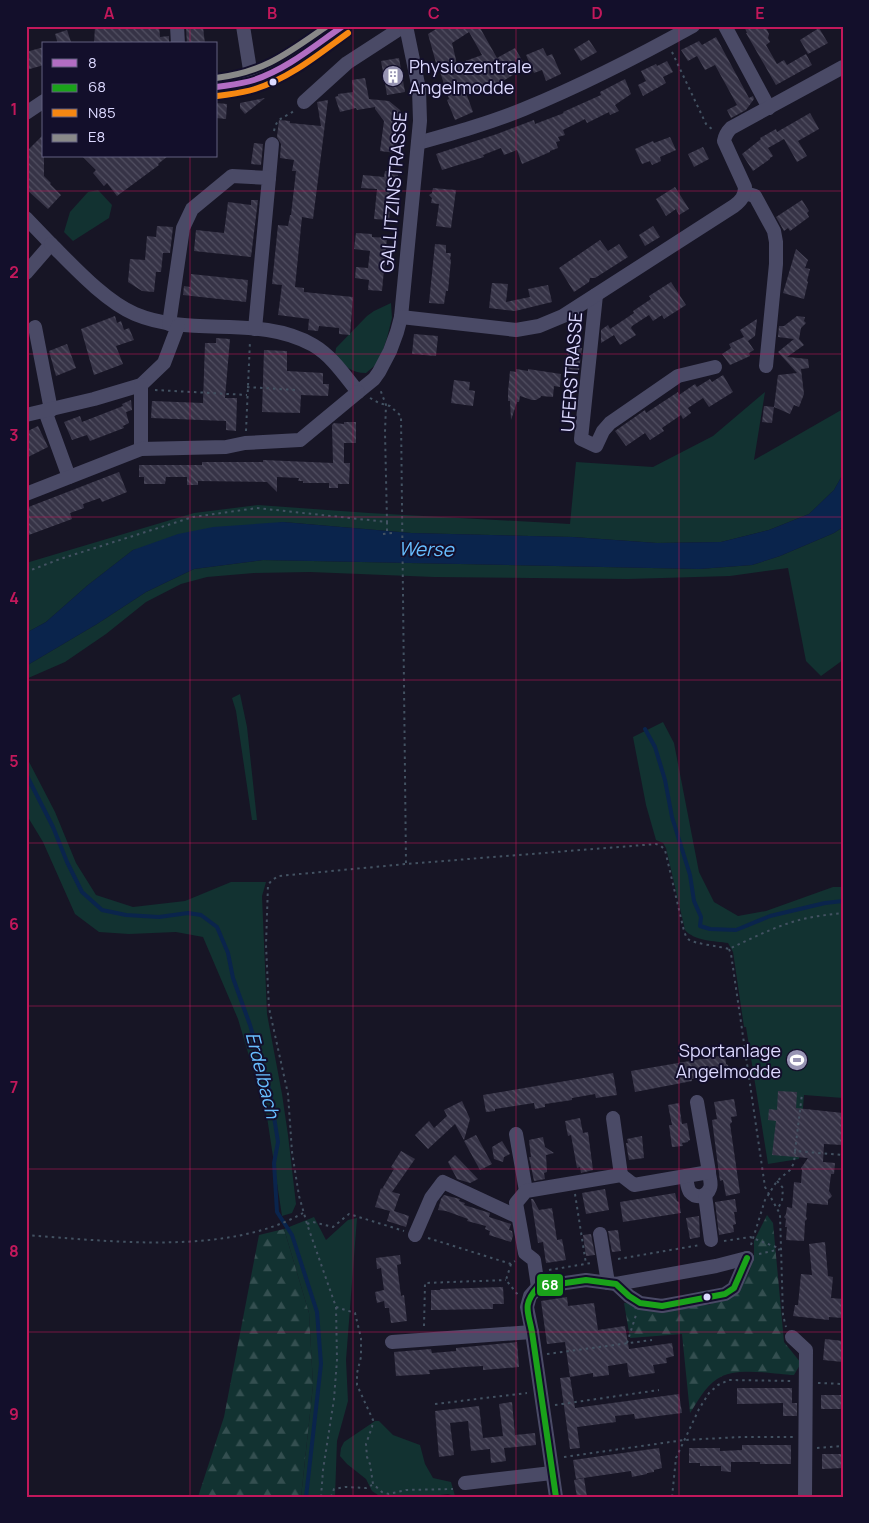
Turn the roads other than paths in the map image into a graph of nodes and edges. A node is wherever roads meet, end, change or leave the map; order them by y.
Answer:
1 (177, 26) edge
2 (243, 26) edge
3 (343, 26) edge
4 (405, 26) edge
5 (693, 26) edge
6 (725, 26) edge
7 (178, 42) edge
8 (843, 67) edge
9 (254, 81) junction
10 (218, 87) edge
11 (42, 102) edge
12 (304, 102) road end
13 (769, 108) junction
14 (26, 113) edge
15 (418, 143) junction
16 (272, 144) road end
17 (269, 178) junction
18 (745, 193) junction
19 (26, 218) edge
20 (51, 244) junction
21 (26, 273) edge
22 (596, 295) junction
23 (401, 317) junction
24 (173, 325) junction
25 (35, 327) dead end
26 (253, 329) junction
27 (766, 366) dead end
28 (714, 367) dead end
29 (141, 385) junction
30 (358, 392) junction
31 (48, 410) junction
32 (26, 415) edge
33 (141, 449) junction
34 (69, 477) junction
35 (26, 494) edge
36 (697, 1102) dead end
37 (613, 1118) dead end
38 (516, 1134) dead end
39 (709, 1172) junction
40 (621, 1175) junction
41 (686, 1176) junction
42 (526, 1191) junction
43 (704, 1195) junction
44 (518, 1217) junction
45 (600, 1234) dead end
46 (415, 1235) road end
47 (711, 1242) road end
48 (612, 1283) junction
49 (538, 1287) junction
50 (532, 1332) junction
51 (792, 1337) road end
52 (392, 1342) dead end
53 (552, 1473) junction
54 (465, 1483) road end
55 (556, 1497) edge
56 (805, 1497) edge

1 - 7 street
2 - 9 street
3 - 9 street
4 - 12 street
4 - 15 street, GALLITZINSTRASSE
5 - 15 street
6 - 13 street
8 - 13 street
9 - 10 street
11 - 14 street
13 - 18 street
15 - 23 street, GALLITZINSTRASSE
16 - 17 street
17 - 24 street
17 - 26 street
18 - 22 street, UFERSTRASSE
18 - 27 street
19 - 20 street
20 - 21 street
20 - 24 street
22 - 23 street, UFERSTRASSE
22 - 28 street, UFERSTRASSE
23 - 30 street, GALLITZINSTRASSE
24 - 26 street
24 - 29 street
25 - 31 street
26 - 30 street
29 - 31 street
29 - 33 street
30 - 33 street
31 - 32 street
31 - 34 street
33 - 34 street
34 - 35 street
36 - 39 street
37 - 40 street
38 - 42 street
39 - 41 street
39 - 43 street
40 - 41 street
40 - 42 street
41 - 43 street
42 - 44 street
43 - 47 street
44 - 46 street
44 - 49 street
45 - 48 street
48 - 48 street
48 - 49 street
49 - 50 street
50 - 52 street
50 - 53 street
51 - 56 street
53 - 54 street
53 - 55 street

